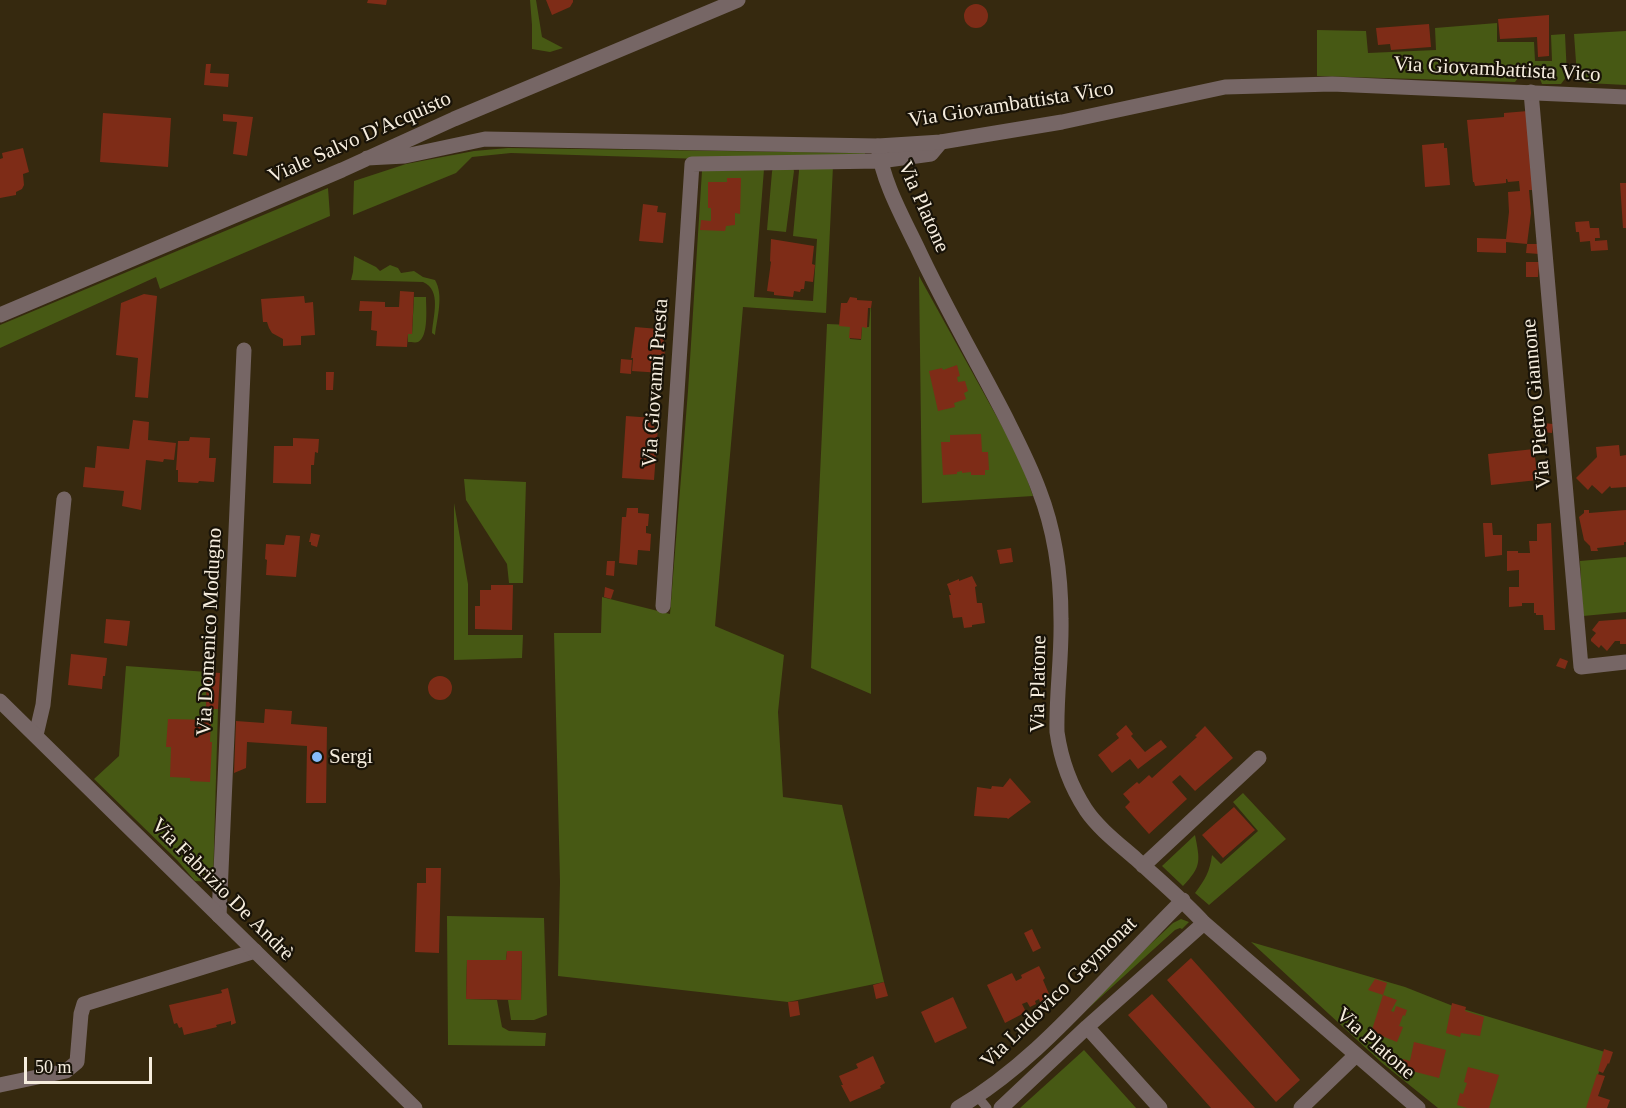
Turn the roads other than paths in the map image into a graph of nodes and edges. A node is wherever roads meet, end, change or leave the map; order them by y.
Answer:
1 (738, 0) edge
2 (1531, 92) junction
3 (1626, 97) edge
4 (454, 119) junction
5 (485, 139) junction
6 (879, 154) junction
7 (366, 158) junction
8 (0, 315) edge
9 (244, 350) dead end
10 (64, 499) dead end
11 (663, 606) dead end
12 (1626, 663) edge
13 (0, 701) edge
14 (36, 735) junction
15 (1259, 758) dead end
16 (1143, 866) junction
17 (1183, 900) junction
18 (219, 916) junction
19 (1204, 922) junction
20 (255, 951) junction
21 (1087, 1027) junction
22 (1356, 1055) junction
23 (0, 1085) edge
24 (982, 1102) edge
25 (416, 1108) edge
26 (958, 1108) edge
27 (1001, 1108) edge
28 (1160, 1108) edge
29 (1301, 1108) edge
30 (1418, 1108) edge

1 - 4 street, Viale Salvo D'Acquisto
2 - 3 street, Via Giovambattista Vico
2 - 6 street, Via Giovambattista Vico
2 - 12 street, Via Pietro Giannone
4 - 5 street
4 - 7 street, Viale Salvo D'Acquisto
5 - 6 street, Via Giovambattista Vico
5 - 7 street, Via Giovambattista Vico
6 - 11 street, Via Giovanni Presta
6 - 16 street, Via Platone
7 - 8 street, Viale Salvo D'Acquisto
9 - 18 street, Via Domenico Modugno
10 - 14 street
13 - 14 street, Via Fabrizio De Andrè
14 - 18 street, Via Fabrizio De Andrè
15 - 16 street
16 - 17 street, Via Platone
17 - 19 street, Via Platone
17 - 24 street, Via Ludovico Geymonat
18 - 20 street, Via Fabrizio De Andrè
19 - 21 street, Via Ludovico Geymonat
19 - 22 street, Via Platone
20 - 23 street
20 - 25 street, Via Fabrizio De Andrè
21 - 27 street, Via Ludovico Geymonat
21 - 28 street
22 - 29 street
22 - 30 street, Via Platone
24 - 26 street, Via Ludovico Geymonat

